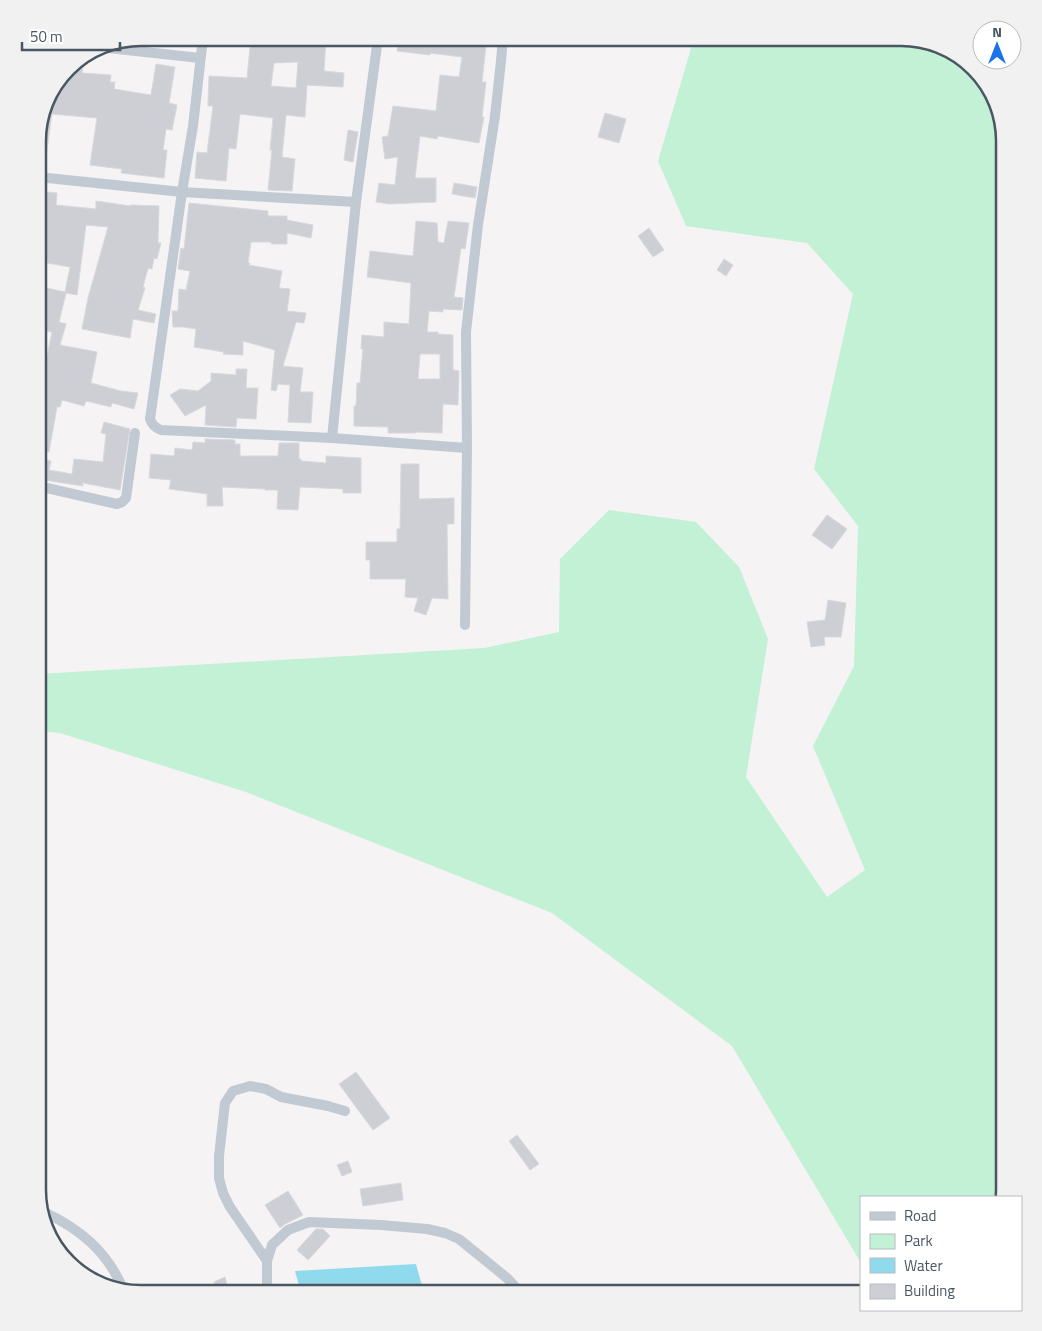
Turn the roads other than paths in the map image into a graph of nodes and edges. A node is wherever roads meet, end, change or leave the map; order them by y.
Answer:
1 (202, 46) edge
2 (377, 46) edge
3 (502, 46) edge
4 (117, 49) edge
5 (200, 58) junction
6 (46, 178) edge
7 (182, 192) junction
8 (356, 202) junction
9 (135, 432) dead end
10 (332, 438) junction
11 (467, 448) junction
12 (46, 488) edge
13 (465, 626) dead end
14 (344, 1111) dead end
15 (50, 1215) edge
16 (267, 1261) junction
17 (120, 1282) edge
18 (267, 1285) edge
19 (513, 1285) edge

1 - 5 street
2 - 8 street
3 - 11 street
4 - 5 street
5 - 7 street
6 - 7 street
7 - 8 street
7 - 10 street
8 - 10 street
9 - 12 street
10 - 11 street
11 - 13 street
14 - 16 street
15 - 17 street
16 - 18 street
16 - 19 street

